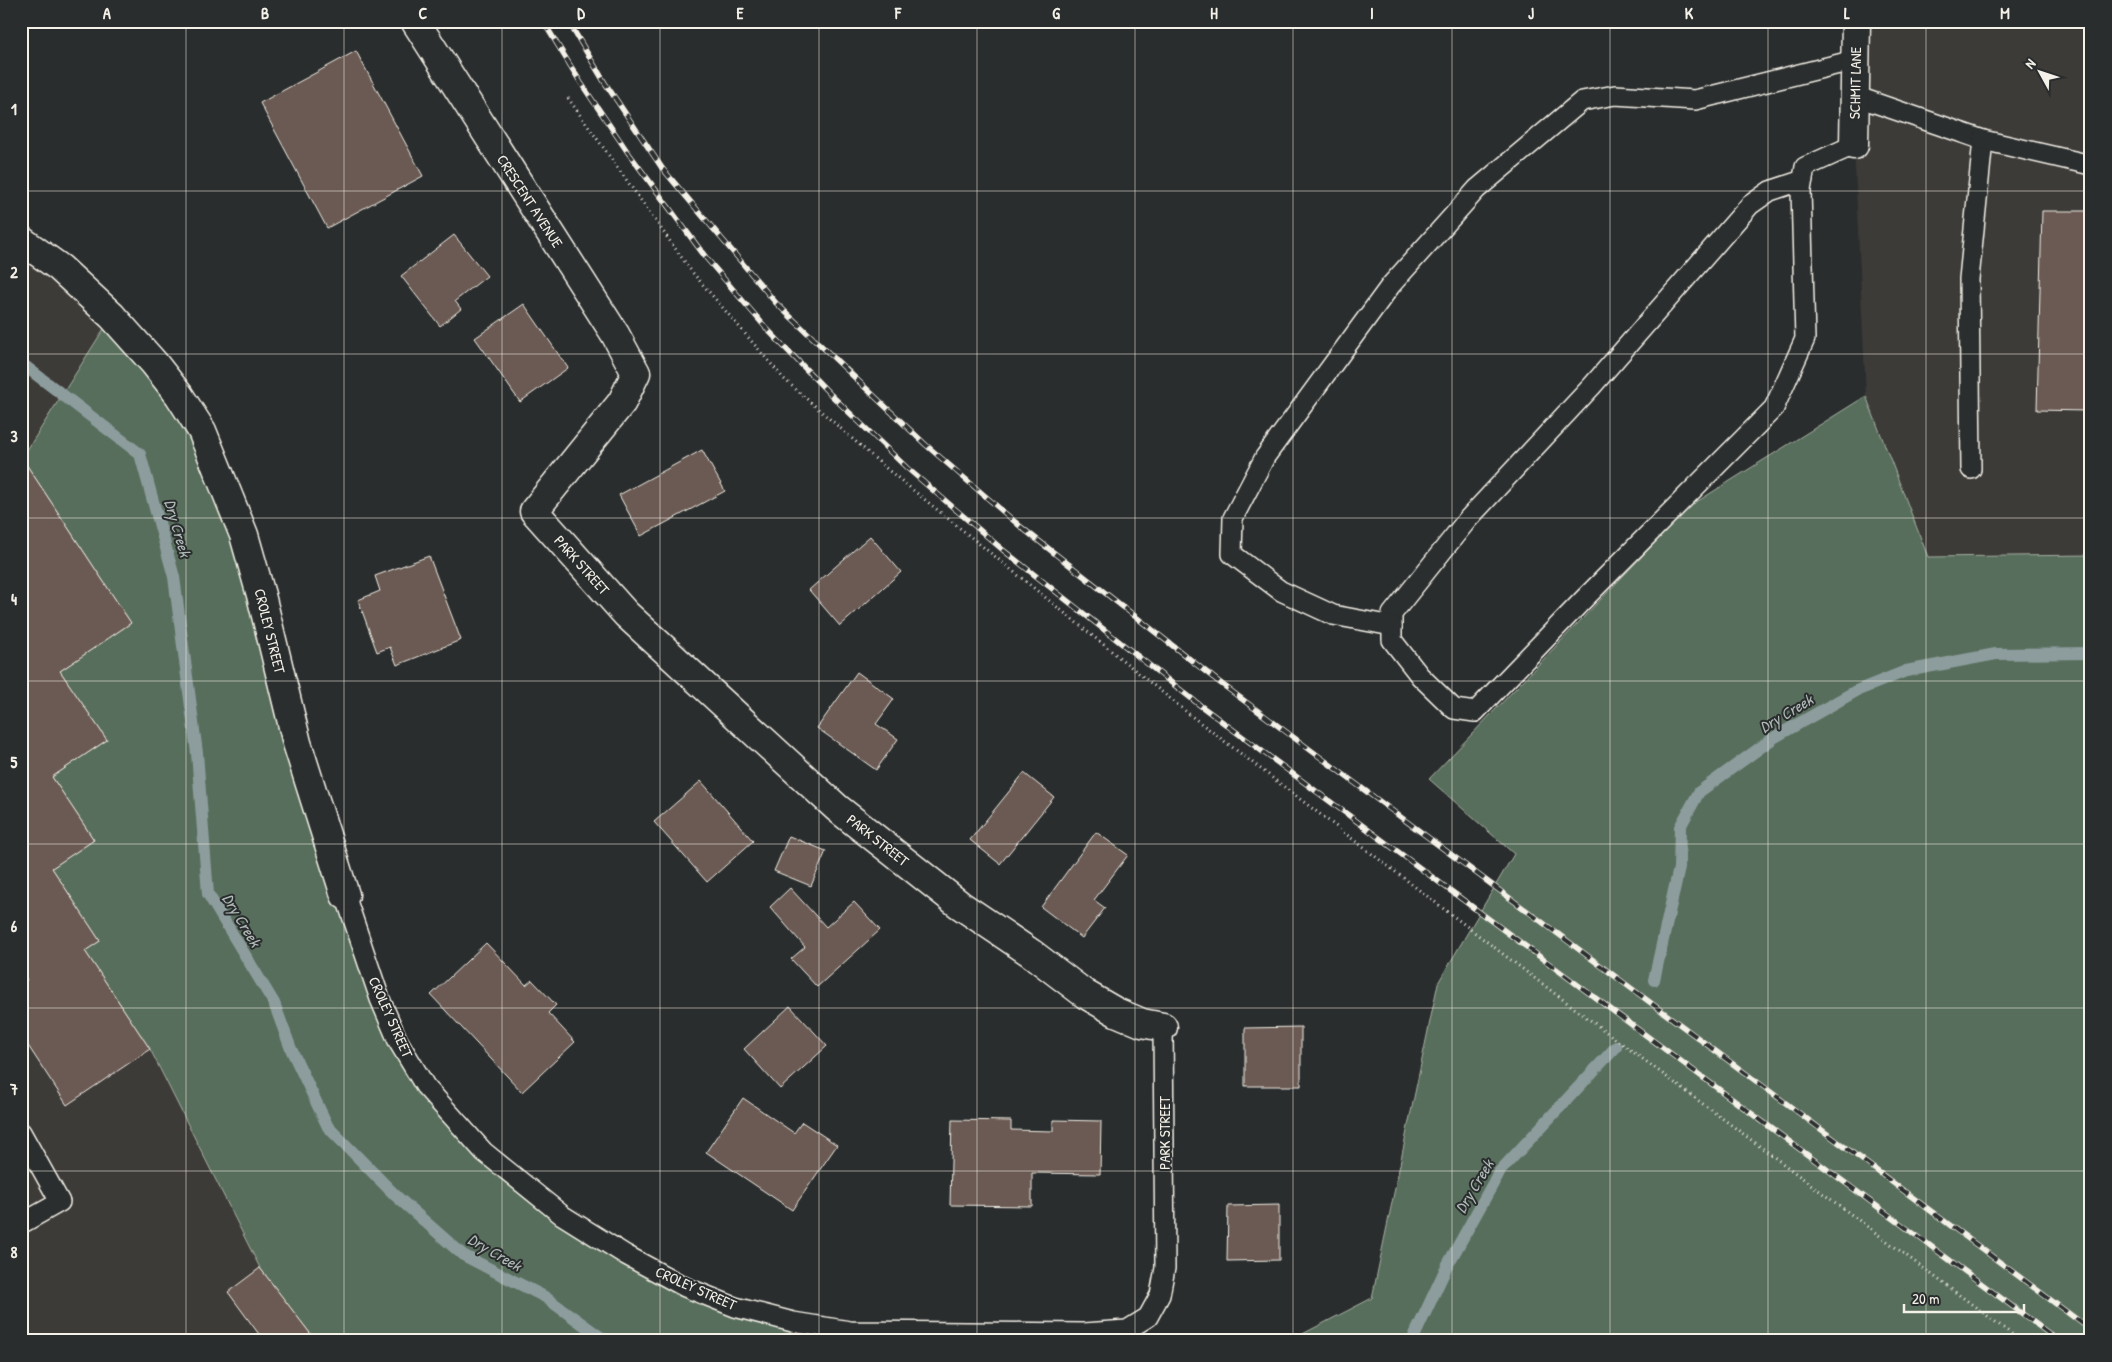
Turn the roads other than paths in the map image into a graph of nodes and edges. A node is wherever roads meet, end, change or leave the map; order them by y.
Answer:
1 (415, 21) edge
2 (1856, 21) edge
3 (1855, 60) junction
4 (1855, 96) junction
5 (1983, 140) junction
6 (1854, 145) joint
7 (2091, 165) edge
8 (1803, 180) junction
9 (21, 240) edge
10 (631, 384) joint
11 (1971, 470) dead end
12 (1392, 626) junction
13 (345, 895) joint
14 (1163, 1027) joint
15 (21, 1132) edge
16 (21, 1224) edge
17 (1148, 1318) joint

1 - 10 street, CRESCENT AVENUE
2 - 3 street, SCHMIT LANE
3 - 4 street, SCHMIT LANE
3 - 12 lane
4 - 5 lane
4 - 6 street, SCHMIT LANE
5 - 7 lane
5 - 11 lane
6 - 8 lane
8 - 12 lane
8 - 12 lane
9 - 13 street, CROLEY STREET
10 - 14 street, PARK STREET
13 - 17 lane, CROLEY STREET
14 - 17 lane, PARK STREET
15 - 16 lane

